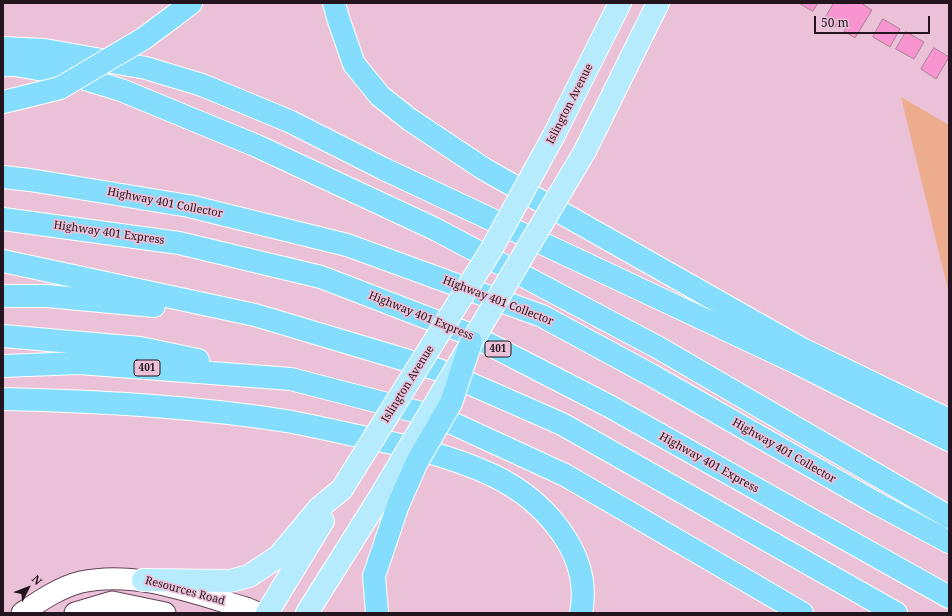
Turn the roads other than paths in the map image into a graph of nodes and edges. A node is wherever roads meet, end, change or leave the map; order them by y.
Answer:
1 (334, 3) edge
2 (620, 3) edge
3 (658, 3) edge
4 (182, 10) edge
5 (3, 48) edge
6 (3, 65) edge
7 (3, 102) edge
8 (3, 177) edge
9 (3, 219) edge
10 (3, 261) edge
11 (3, 296) edge
12 (255, 315) junction
13 (3, 336) edge
14 (472, 342) junction
15 (828, 363) junction
16 (3, 366) edge
17 (291, 379) junction
18 (3, 399) edge
19 (949, 420) edge
20 (949, 440) edge
21 (342, 489) junction
22 (949, 517) edge
23 (949, 542) edge
24 (143, 580) junction
25 (949, 598) edge
26 (22, 613) edge
27 (75, 613) edge
28 (165, 613) edge
29 (258, 613) edge
30 (267, 613) edge
31 (307, 613) edge
32 (378, 613) edge
33 (581, 613) edge
34 (802, 613) edge
35 (896, 613) edge

1 - 15 highway
2 - 21 main road, Islington Avenue, bridge
3 - 14 main road, bridge
4 - 7 highway, bridge
5 - 20 highway
6 - 22 highway
8 - 23 highway, Highway 401 Collector
9 - 25 highway, Highway 401 Express / 401
10 - 12 highway
11 - 12 highway
12 - 35 highway
13 - 17 highway
14 - 31 main road, bridge
14 - 32 highway, bridge
15 - 19 highway
15 - 20 highway
16 - 17 highway, 401
17 - 34 highway, 401
18 - 33 highway
21 - 24 main road
21 - 30 main road, Islington Avenue
24 - 26 street, Resources Road
24 - 29 street, Resources Road
27 - 28 street

